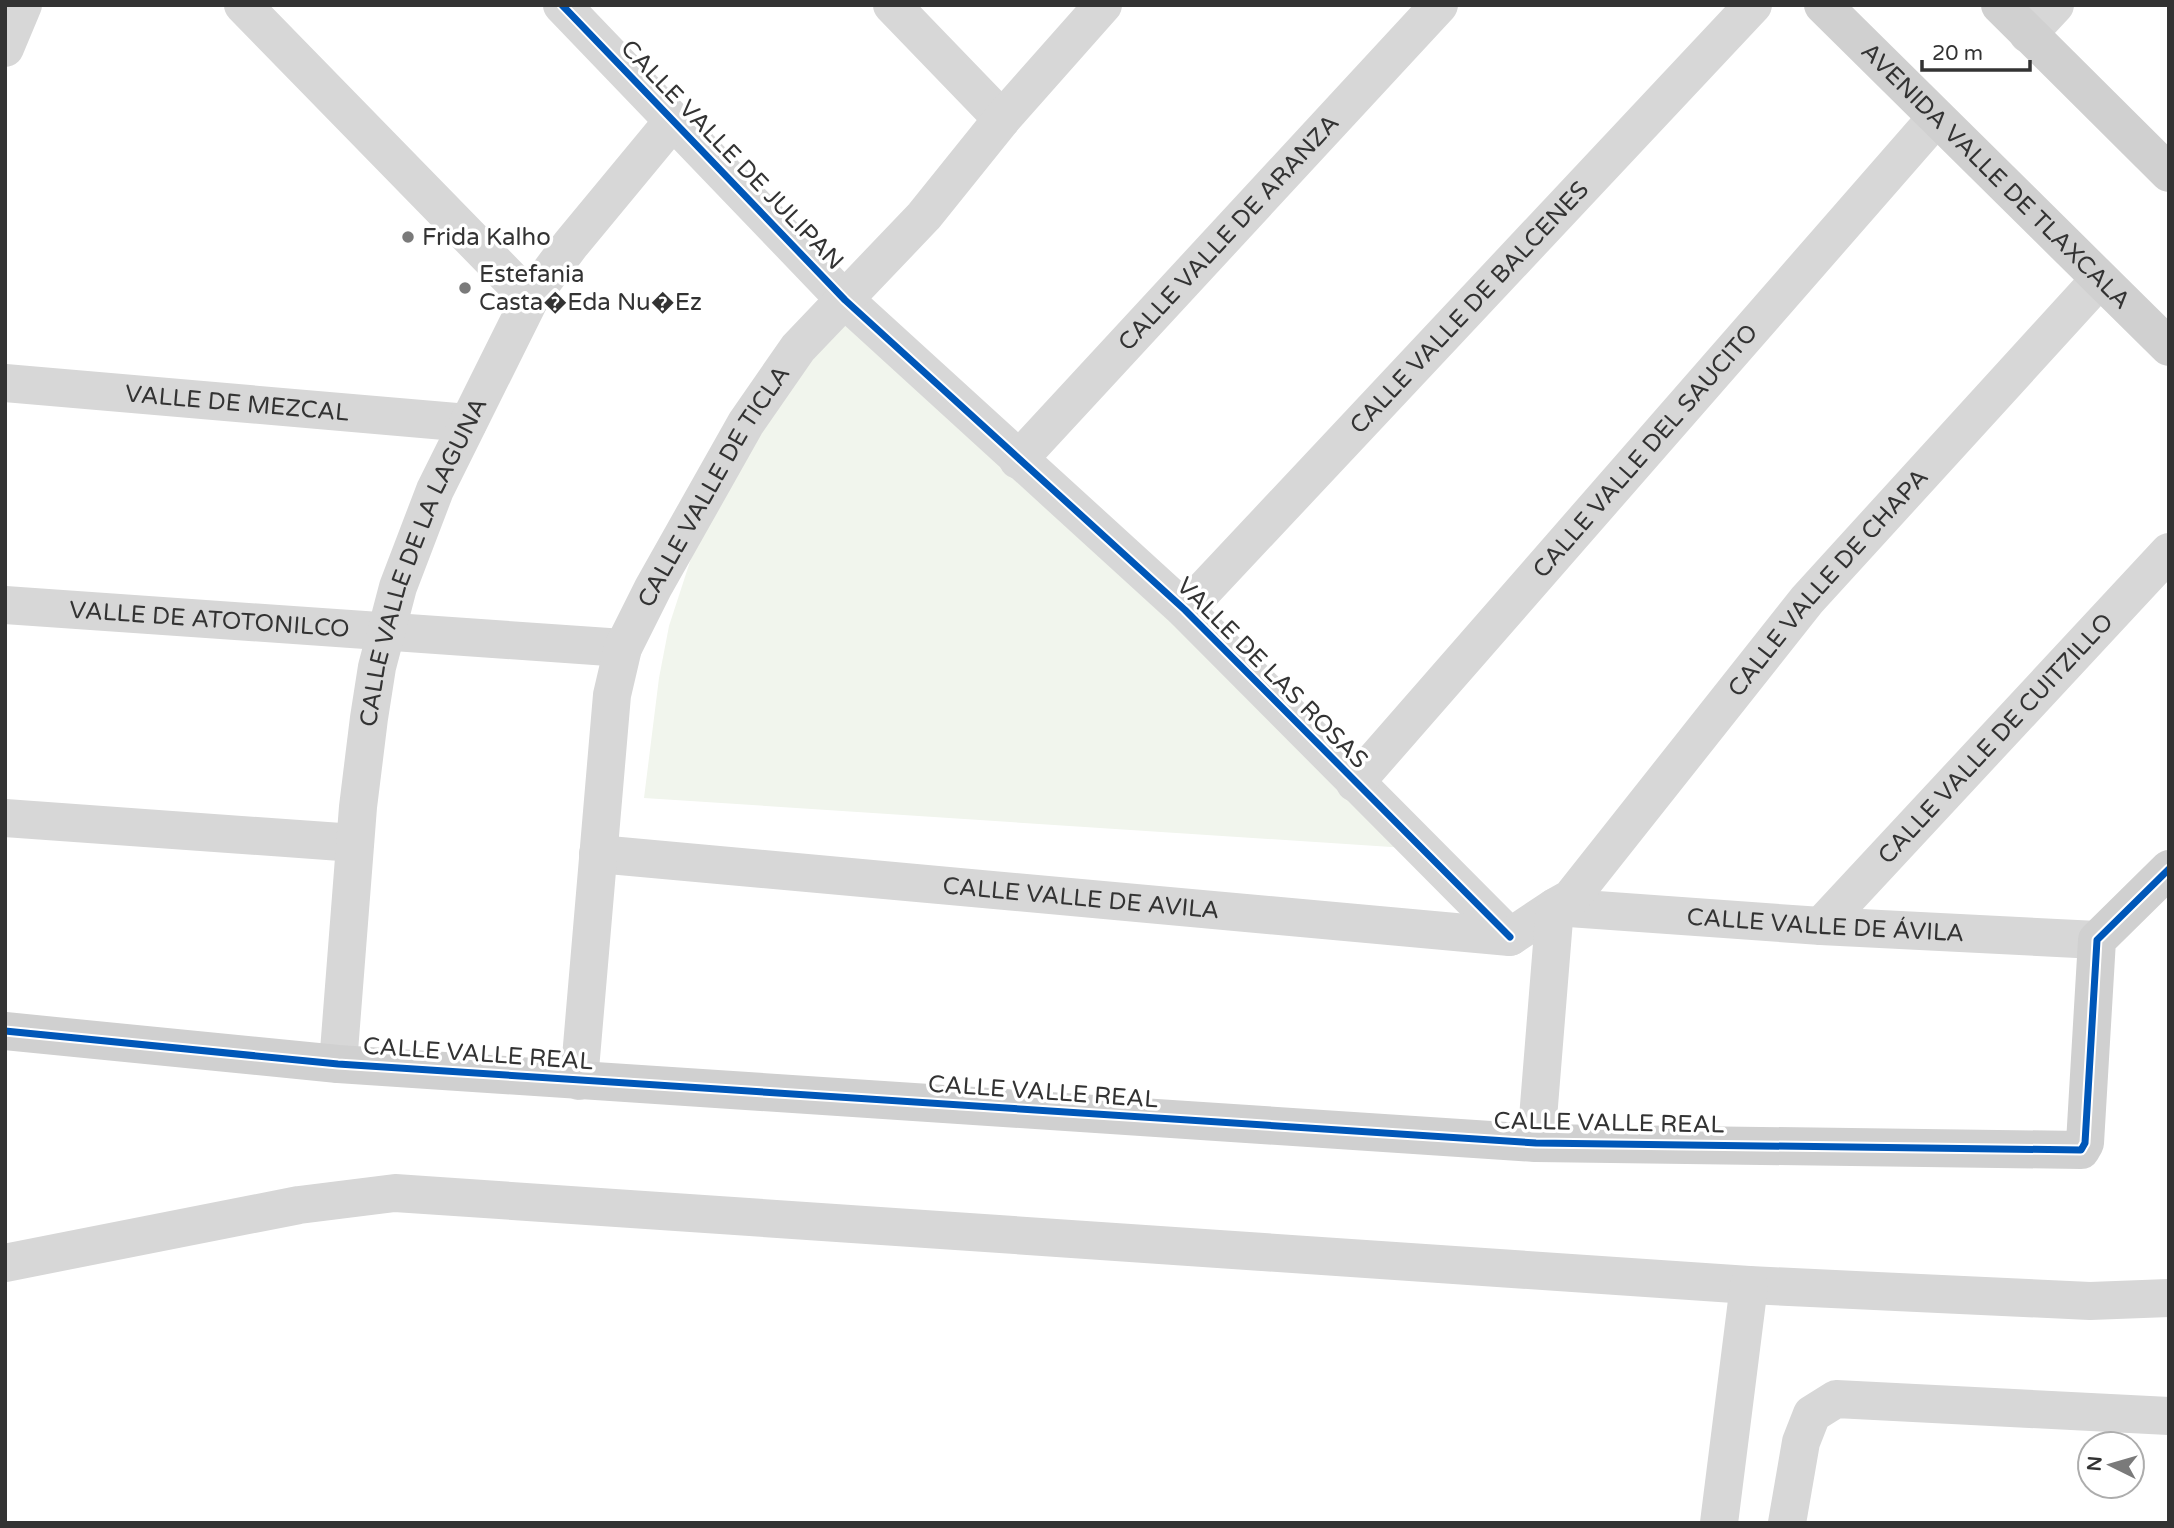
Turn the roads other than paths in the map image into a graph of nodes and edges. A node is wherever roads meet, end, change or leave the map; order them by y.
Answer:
1 (23, 5) edge
2 (243, 5) edge
3 (562, 5) edge
4 (892, 5) edge
5 (1103, 5) edge
6 (1439, 5) edge
7 (1753, 5) edge
8 (1822, 5) edge
9 (2000, 5) edge
10 (2055, 5) edge
11 (2028, 34) junction
12 (5, 48) edge
13 (1936, 118) junction
14 (1002, 119) junction
15 (672, 122) junction
16 (2169, 173) edge
17 (2099, 280) junction
18 (530, 299) junction
19 (845, 300) junction
20 (2169, 347) edge
21 (5, 383) edge
22 (468, 423) junction
23 (1018, 460) junction
24 (2169, 552) edge
25 (5, 606) edge
26 (1185, 610) junction
27 (387, 632) junction
28 (623, 648) junction
29 (1354, 783) junction
30 (5, 818) edge
31 (355, 843) junction
32 (598, 854) junction
33 (2169, 869) edge
34 (1563, 902) junction
35 (1821, 926) junction
36 (1510, 937) junction
37 (2096, 940) junction
38 (5, 1031) edge
39 (338, 1064) junction
40 (579, 1081) junction
41 (1536, 1143) junction
42 (5, 1263) edge
43 (1749, 1284) junction
44 (2169, 1298) edge
45 (2169, 1416) edge
46 (1719, 1523) edge
47 (1787, 1523) edge

1 - 12 street
2 - 18 street
3 - 15 street, CALLE VALLE DE JULIPAN
4 - 14 street
5 - 14 street, CALLE VALLE DE TICLA
6 - 23 street, CALLE VALLE DE ARANZA
7 - 26 street, CALLE VALLE DE BALCENES
8 - 13 street, AVENIDA VALLE DE TLAXCALA
9 - 11 street
10 - 11 street
11 - 16 street
13 - 17 street, AVENIDA VALLE DE TLAXCALA
13 - 29 street, CALLE VALLE DEL SAUCITO
14 - 19 street, CALLE VALLE DE TICLA
15 - 18 street, CALLE VALLE DE LA LAGUNA
15 - 19 street, CALLE VALLE DE JULIPAN
17 - 20 street, AVENIDA VALLE DE TLAXCALA
17 - 34 street, CALLE VALLE DE CHAPA
18 - 22 street, CALLE VALLE DE LA LAGUNA
19 - 23 street, VALLE DE LAS ROSAS
19 - 28 street, CALLE VALLE DE TICLA
21 - 22 street, VALLE DE MEZCAL
22 - 27 street, CALLE VALLE DE LA LAGUNA
23 - 26 street, VALLE DE LAS ROSAS
24 - 35 street, CALLE VALLE DE CUITZILLO
25 - 27 street, VALLE DE ATOTONILCO
26 - 29 street, VALLE DE LAS ROSAS
27 - 28 street, VALLE DE ATOTONILCO
27 - 31 street, CALLE VALLE DE LA LAGUNA
28 - 32 street, CALLE VALLE DE TICLA
29 - 36 street, VALLE DE LAS ROSAS
30 - 31 street
31 - 39 street, CALLE VALLE DE LA LAGUNA
32 - 36 street, CALLE VALLE DE AVILA
32 - 40 street, CALLE VALLE DE TICLA
33 - 37 street
34 - 35 street, CALLE VALLE DE ÁVILA
34 - 36 street
34 - 41 street
35 - 37 street, CALLE VALLE DE ÁVILA
37 - 41 street, CALLE VALLE REAL
38 - 39 street, CALLE VALLE REAL
39 - 40 street, CALLE VALLE REAL
40 - 41 street, CALLE VALLE REAL
42 - 43 street
43 - 44 street
43 - 46 street
45 - 47 street

